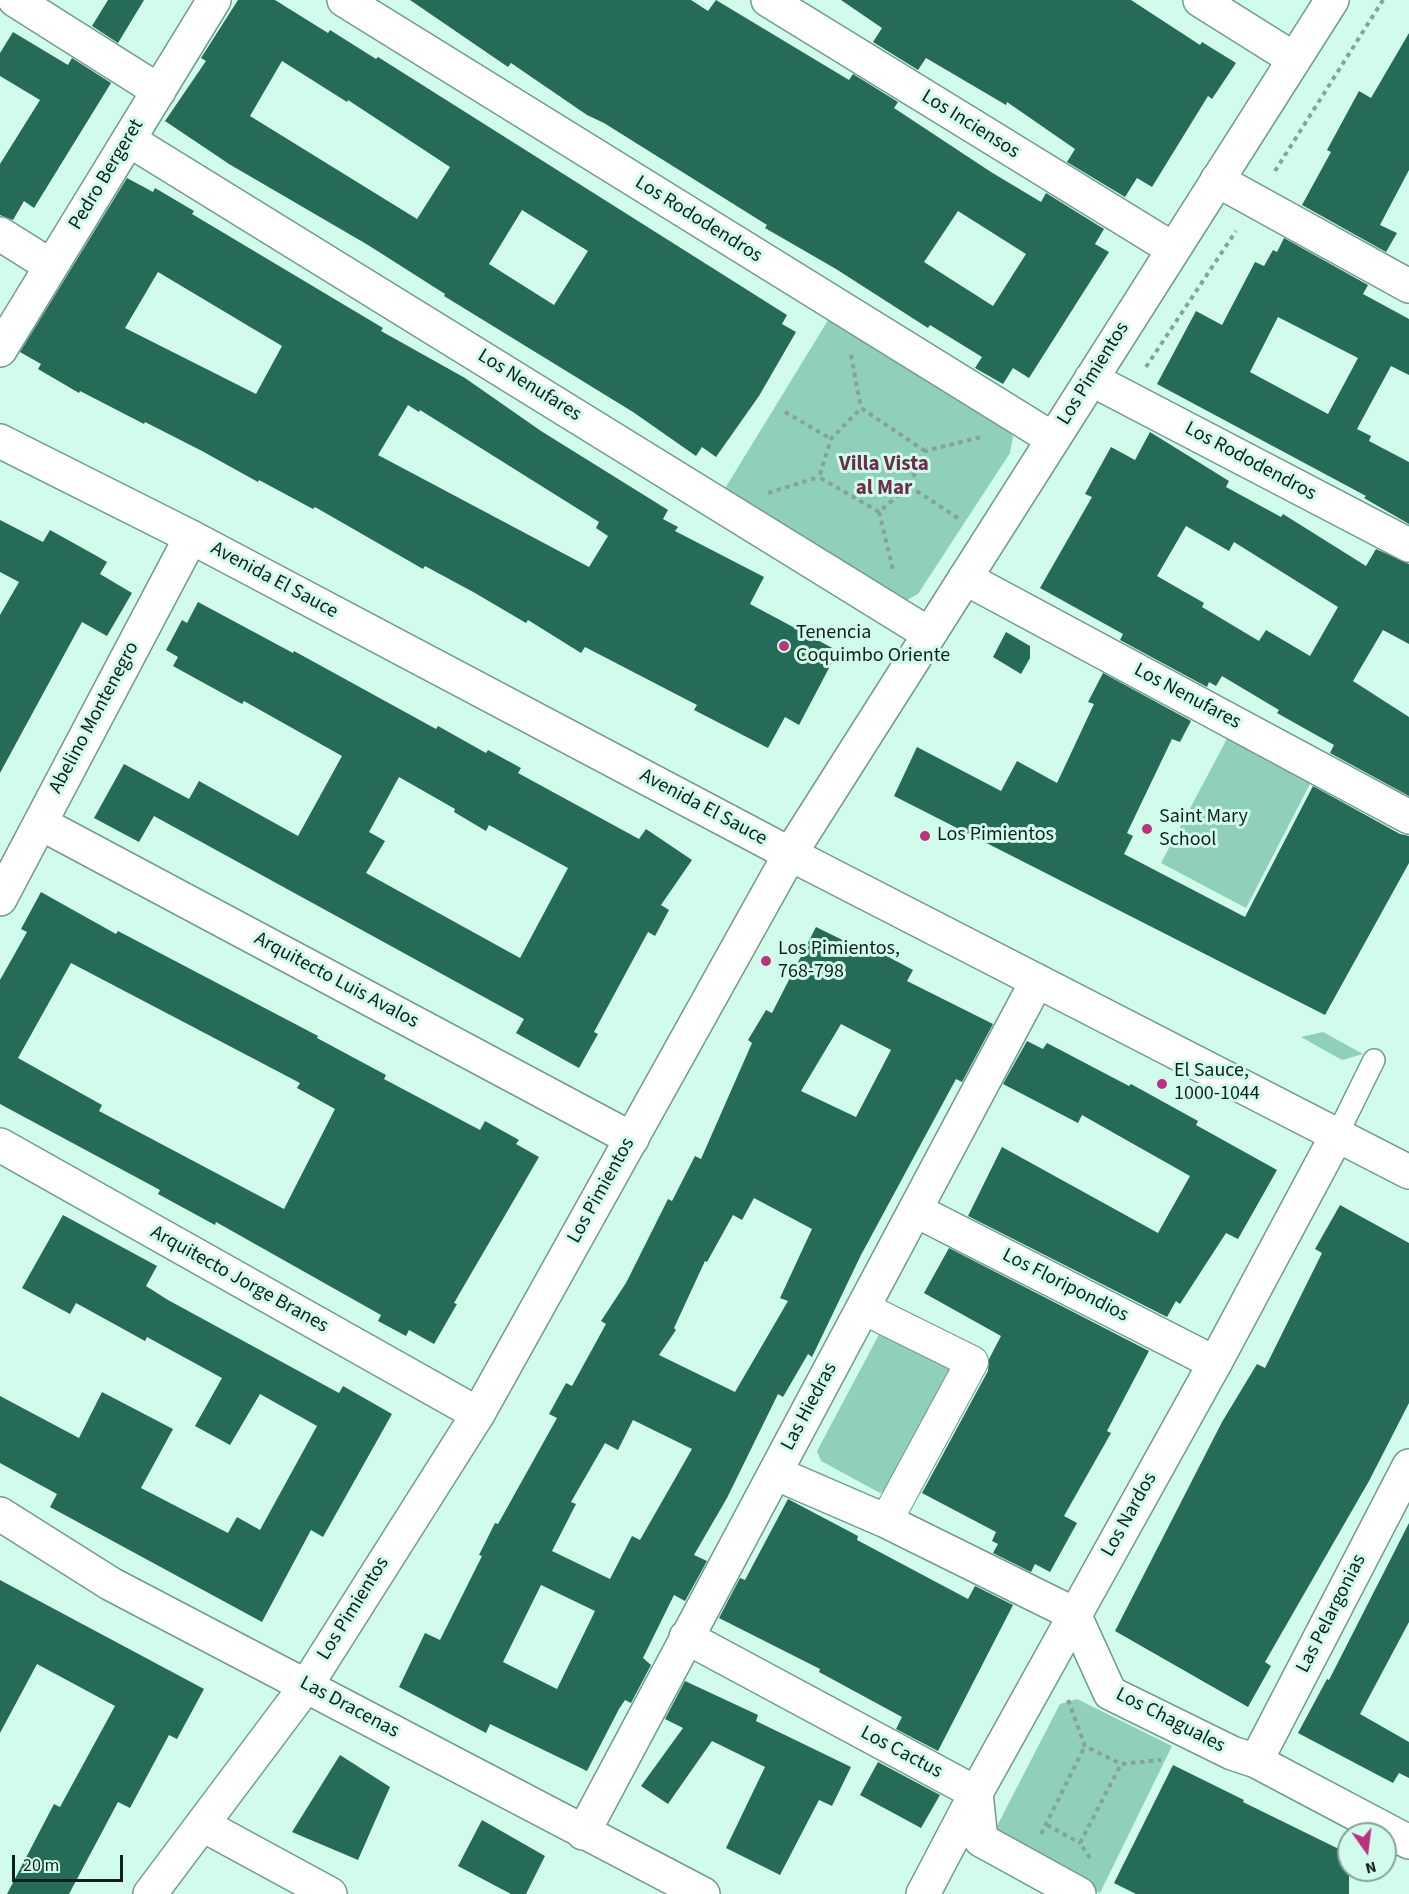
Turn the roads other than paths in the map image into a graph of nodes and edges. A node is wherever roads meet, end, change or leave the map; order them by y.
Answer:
1 (15, 0) edge
2 (214, 0) edge
3 (344, 0) edge
4 (768, 0) edge
5 (1200, 0) edge
6 (1332, 0) edge
7 (1294, 59) junction
8 (159, 91) junction
9 (129, 140) junction
10 (1216, 180) junction
11 (0, 234) edge
12 (1173, 249) junction
13 (51, 266) junction
14 (1409, 286) edge
15 (0, 350) edge
16 (1091, 379) junction
17 (1040, 432) junction
18 (0, 441) edge
19 (191, 537) junction
20 (1409, 545) edge
21 (964, 578) junction
22 (929, 634) junction
23 (1409, 817) edge
24 (40, 823) junction
25 (790, 854) junction
26 (0, 898) edge
27 (1037, 981) junction
28 (1374, 1060) dead end
29 (1337, 1135) junction
30 (632, 1138) junction
31 (0, 1145) edge
32 (1409, 1172) edge
33 (915, 1210) junction
34 (863, 1308) junction
35 (1215, 1363) junction
36 (478, 1414) junction
37 (1409, 1466) edge
38 (775, 1473) junction
39 (0, 1515) edge
40 (886, 1521) junction
41 (1074, 1614) junction
42 (686, 1637) junction
43 (306, 1686) junction
44 (1256, 1761) junction
45 (976, 1793) junction
46 (203, 1824) junction
47 (583, 1833) junction
48 (1409, 1842) edge
49 (150, 1894) edge
50 (330, 1894) edge
51 (703, 1894) edge
52 (923, 1894) edge
53 (1079, 1894) edge

1 - 8 street
2 - 8 street, Pedro Bergeret
3 - 17 street, Los Rododendros
4 - 12 street, Los Inciensos
5 - 7 street
6 - 7 street, Los Pimientos
7 - 10 street, Los Pimientos
8 - 9 street, Pedro Bergeret
9 - 13 street, Pedro Bergeret
9 - 22 street, Los Nenufares
10 - 12 street, Los Pimientos
10 - 14 street
11 - 13 street
12 - 16 street, Los Pimientos
13 - 15 street, Pedro Bergeret
16 - 17 street, Los Pimientos
16 - 20 street, Los Rododendros
17 - 21 street, Los Pimientos
18 - 19 street, Avenida El Sauce
19 - 24 street, Abelino Montenegro
19 - 25 street, Avenida El Sauce
21 - 22 street, Los Pimientos
21 - 23 street, Los Nenufares
22 - 25 street, Los Pimientos
24 - 26 street, Abelino Montenegro
24 - 30 street, Arquitecto Luis Avalos
25 - 27 street, Avenida El Sauce
25 - 30 street, Los Pimientos
27 - 29 street, Avenida El Sauce
27 - 33 street, Las Hiedras
28 - 29 lane
29 - 32 street, Avenida El Sauce
29 - 35 street, Los Nardos
30 - 36 street, Los Pimientos
31 - 36 street, Arquitecto Jorge Branes
33 - 34 street, Las Hiedras
33 - 35 street, Los Floripondios
34 - 38 street, Las Hiedras
34 - 40 street
35 - 41 street, Los Nardos
36 - 43 street, Los Pimientos
37 - 44 street, Las Pelargonias
38 - 40 street
38 - 42 street, Las Hiedras
39 - 43 street, Las Dracenas
40 - 41 street
41 - 44 street, Los Chaguales
41 - 45 street, Los Nardos
42 - 45 street, Los Cactus
42 - 47 street, Las Hiedras
43 - 46 street, Los Pimientos
43 - 47 street, Las Dracenas
44 - 48 street, Los Chaguales
45 - 52 street, Los Nardos
45 - 53 street
46 - 49 street, Los Pimientos
46 - 50 street
47 - 51 street, Las Dracenas

